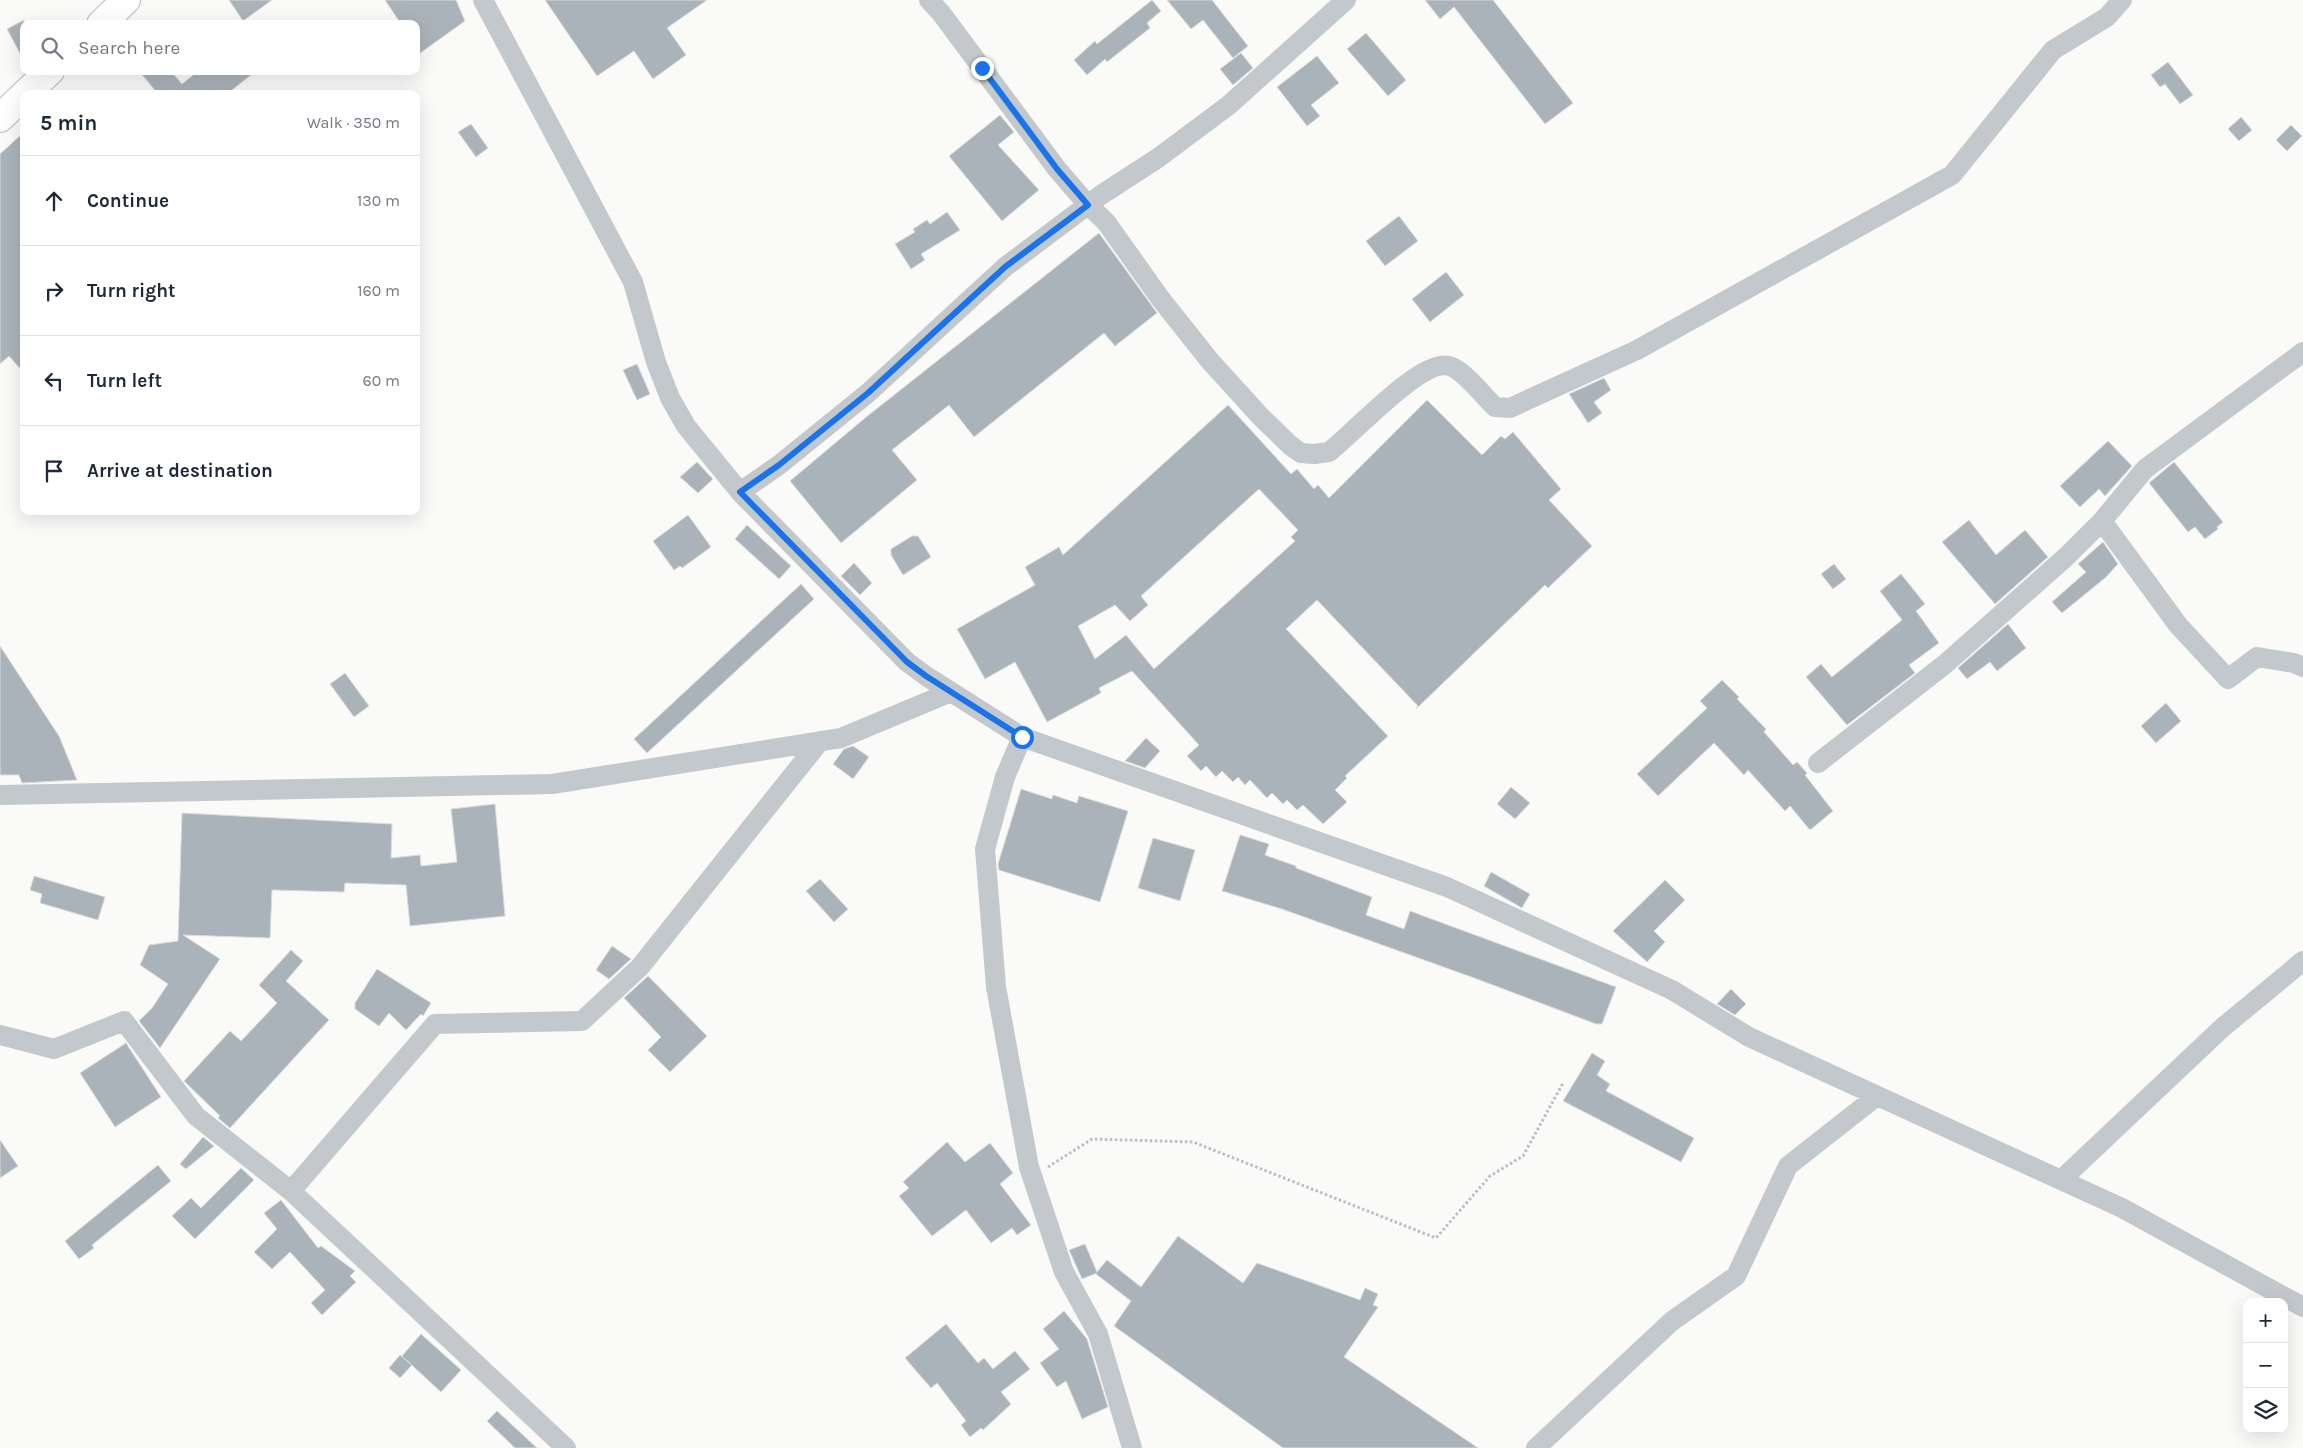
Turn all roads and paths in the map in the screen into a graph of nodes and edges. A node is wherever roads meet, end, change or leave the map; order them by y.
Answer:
1 (126, 0) edge
2 (483, 0) edge
3 (929, 0) edge
4 (1346, 0) edge
5 (2122, 0) edge
6 (105, 20) edge
7 (46, 75) edge
8 (30, 90) edge
9 (20, 100) edge
10 (0, 118) edge
11 (1088, 205) junction
12 (2303, 352) edge
13 (740, 492) junction
14 (2102, 521) junction
15 (2303, 666) edge
16 (951, 692) junction
17 (1022, 737) junction
18 (820, 741) junction
19 (1818, 763) dead end
20 (0, 795) edge
21 (2303, 961) edge
22 (0, 1035) edge
23 (1563, 1083) dead end
24 (1877, 1096) junction
25 (1032, 1176) junction
26 (2061, 1180) junction
27 (291, 1191) junction
28 (2303, 1307) edge
29 (566, 1448) edge
30 (1132, 1448) edge
31 (1536, 1448) edge

1 - 6 main road
2 - 13 street
3 - 11 street
4 - 11 street
5 - 11 street
7 - 8 main road
9 - 10 main road
11 - 13 street
12 - 14 street
13 - 16 street
14 - 15 street
14 - 19 street
16 - 17 street
16 - 18 street
17 - 24 street
17 - 25 street
18 - 20 street
18 - 27 street
21 - 26 street
22 - 27 street
23 - 25 path
24 - 26 street
24 - 31 street
25 - 30 street
26 - 28 street
27 - 29 street

